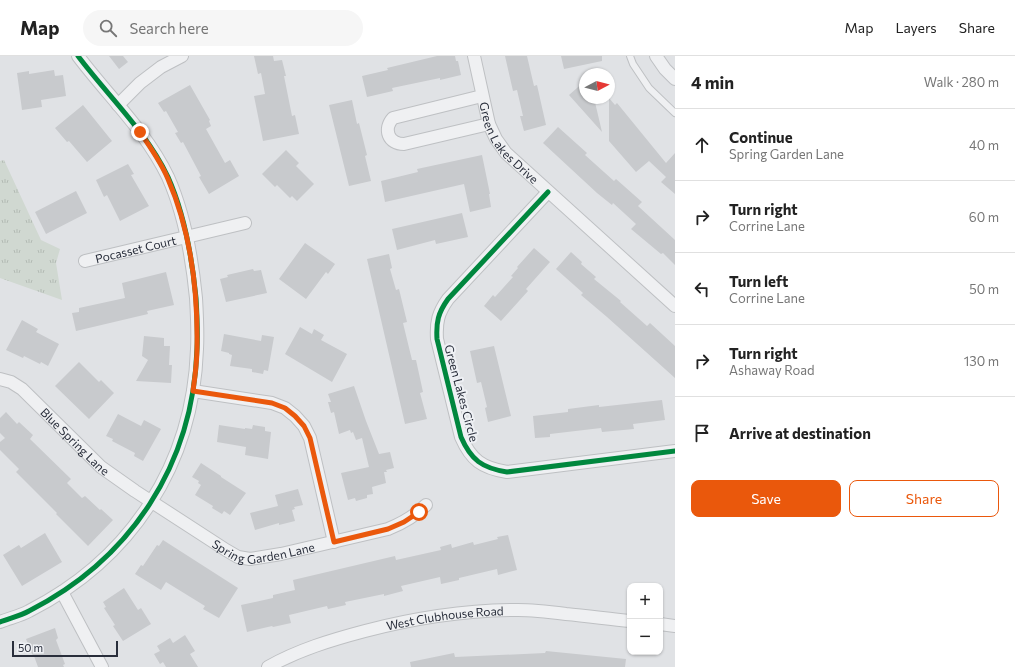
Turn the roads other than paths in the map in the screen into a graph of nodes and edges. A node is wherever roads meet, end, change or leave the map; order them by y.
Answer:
1 (78, 56) edge
2 (182, 56) edge
3 (474, 56) edge
4 (630, 56) edge
5 (656, 56) edge
6 (675, 79) edge
7 (482, 96) junction
8 (118, 105) junction
9 (675, 113) edge
10 (489, 124) junction
11 (548, 192) junction
12 (245, 224) dead end
13 (187, 238) junction
14 (85, 261) dead end
15 (675, 306) edge
16 (0, 379) edge
17 (193, 391) junction
18 (675, 451) edge
19 (152, 502) junction
20 (426, 505) dead end
21 (334, 542) junction
22 (62, 592) junction
23 (627, 621) edge
24 (0, 622) edge
25 (663, 624) edge
26 (675, 626) edge
27 (102, 667) edge
28 (268, 667) edge

1 - 8 street
2 - 8 street
3 - 7 street, Green Lakes Drive
4 - 9 lane
5 - 6 street
7 - 10 street, Green Lakes Drive
7 - 10 street
8 - 13 street
10 - 11 street, Green Lakes Drive
11 - 15 street, Green Lakes Drive
11 - 18 street, Green Lakes Circle
12 - 13 street, Pocasset Court
13 - 14 street, Pocasset Court
13 - 17 street
16 - 19 street, Blue Spring Lane
17 - 19 street
17 - 21 street
19 - 21 street, Spring Garden Lane
19 - 22 street
20 - 21 street, Spring Garden Lane
22 - 24 street
22 - 27 street
23 - 28 street, West Clubhouse Road
25 - 26 street

